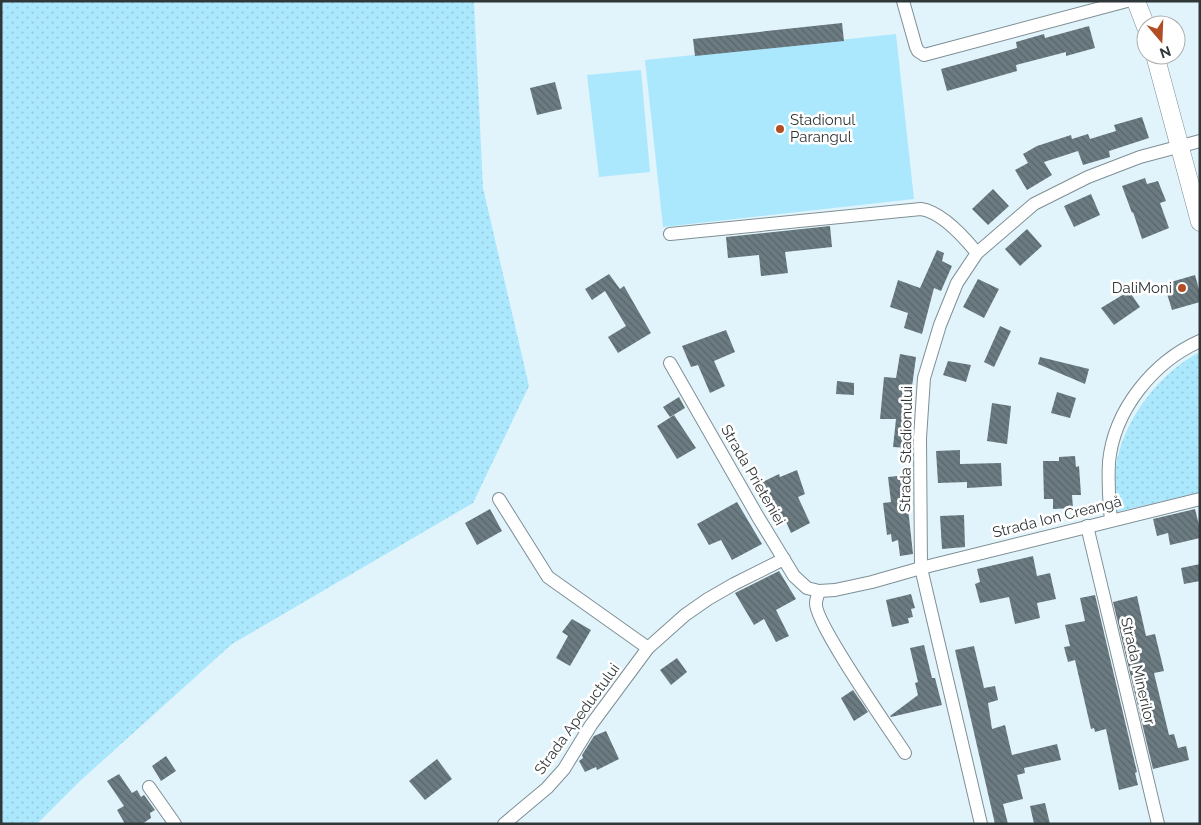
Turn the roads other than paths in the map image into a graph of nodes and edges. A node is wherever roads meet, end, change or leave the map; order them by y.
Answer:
1 (903, 1) edge
2 (1127, 1) edge
3 (1136, 1) edge
4 (1141, 15) edge
5 (1158, 65) edge
6 (1200, 141) edge
7 (1180, 146) junction
8 (1200, 222) edge
9 (670, 234) dead end
10 (977, 252) junction
11 (1200, 341) edge
12 (670, 363) dead end
13 (498, 499) dead end
14 (1200, 499) edge
15 (1112, 520) junction
16 (1087, 526) junction
17 (784, 559) junction
18 (922, 568) junction
19 (819, 591) junction
20 (648, 648) junction
21 (905, 753) dead end
22 (149, 787) dead end
23 (175, 824) edge
24 (504, 824) edge
25 (981, 824) edge
26 (1158, 824) edge

1 - 2 street
3 - 4 main road
5 - 7 main road
6 - 7 street, Strada Stadionului
7 - 8 main road
7 - 10 street, Strada Stadionului
9 - 10 street
10 - 18 street, Strada Stadionului
11 - 15 street
12 - 17 street, Strada Prieteniei
13 - 20 street
14 - 15 street, Strada Ion Creangă
15 - 16 street, Strada Ion Creangă
16 - 18 street, Strada Ion Creangă
16 - 26 street, Strada Minerilor
17 - 19 street, Strada Prieteniei
17 - 20 street, Strada Apeductului
18 - 19 street
18 - 25 street, Strada Stadionului
19 - 21 street
20 - 24 street, Strada Apeductului
22 - 23 street

